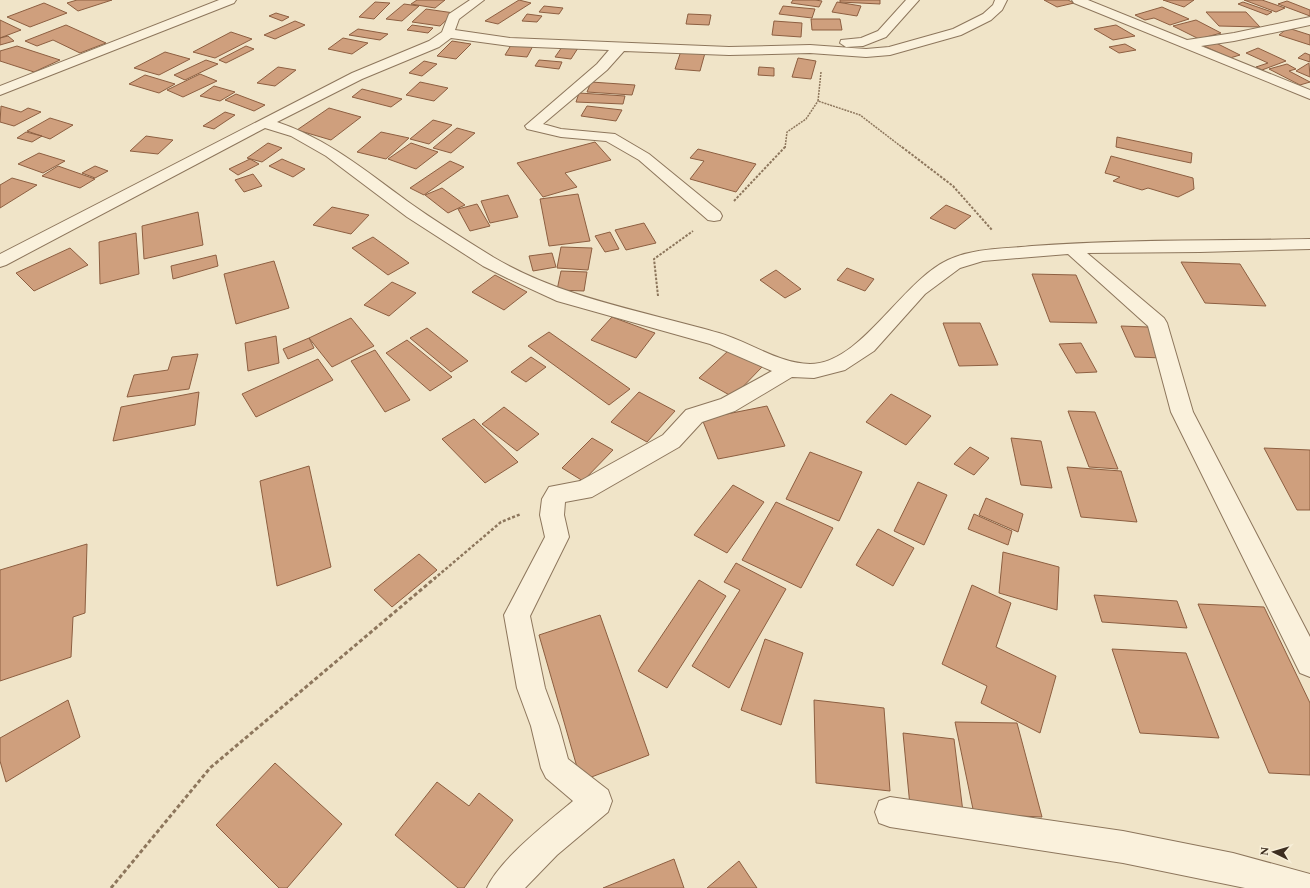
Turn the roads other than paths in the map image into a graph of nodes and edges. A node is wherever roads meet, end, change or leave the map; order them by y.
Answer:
1 (230, 0) edge
2 (478, 0) edge
3 (912, 0) edge
4 (1001, 0) edge
5 (1078, 0) edge
6 (1310, 21) edge
7 (448, 34) junction
8 (1185, 44) junction
9 (624, 46) junction
10 (820, 50) junction
11 (0, 91) edge
12 (1310, 95) edge
13 (264, 123) junction
14 (714, 216) dead end
15 (1310, 244) edge
16 (1071, 248) junction
17 (0, 260) edge
18 (789, 370) junction
19 (1310, 664) edge
20 (890, 812) dead end
21 (504, 888) edge
22 (1306, 888) edge

1 - 11 street
2 - 7 street
3 - 10 street
4 - 10 street
5 - 8 street
6 - 8 street
7 - 9 street
7 - 13 street
8 - 12 street
9 - 10 street
9 - 14 street
13 - 17 street
13 - 18 street
15 - 16 street
16 - 18 street
16 - 19 street
18 - 21 street
20 - 22 street

